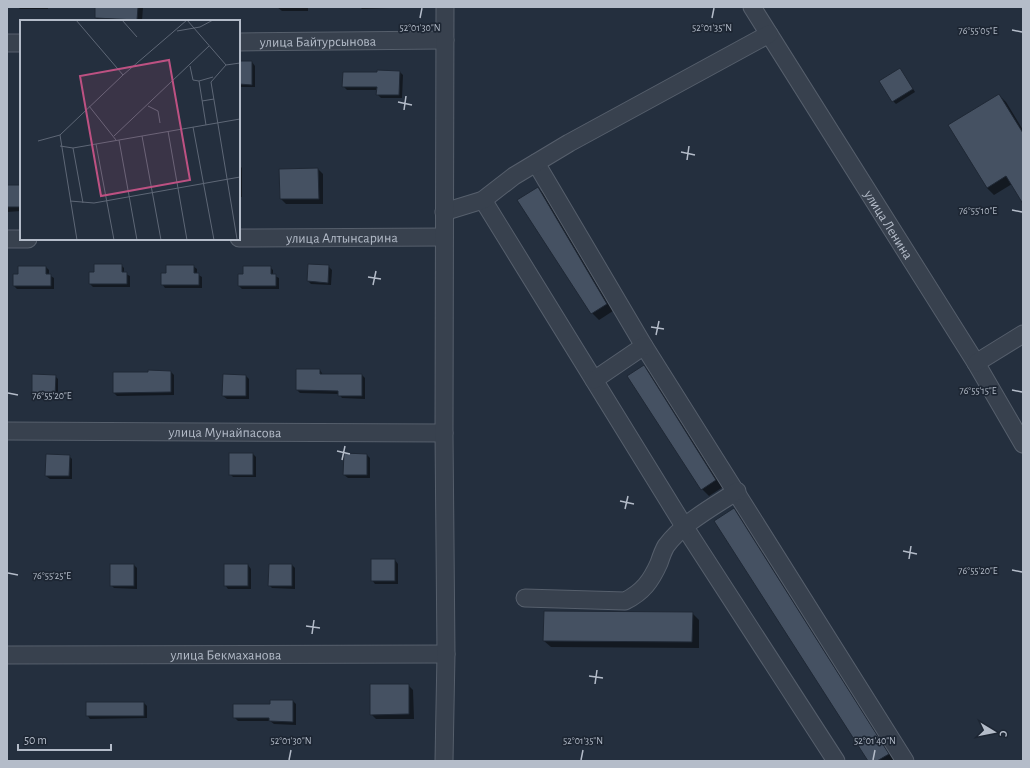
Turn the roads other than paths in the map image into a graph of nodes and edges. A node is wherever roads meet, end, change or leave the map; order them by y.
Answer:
1 (444, 7) edge
2 (752, 7) edge
3 (769, 34) junction
4 (445, 40) junction
5 (240, 42) edge
6 (7, 43) edge
7 (20, 43) edge
8 (536, 163) junction
9 (483, 200) junction
10 (444, 212) junction
11 (444, 237) junction
12 (240, 238) edge
13 (7, 239) edge
14 (20, 239) edge
15 (1023, 334) edge
16 (644, 346) junction
17 (976, 363) junction
18 (594, 380) junction
19 (7, 431) edge
20 (444, 433) junction
21 (1023, 444) edge
22 (737, 491) junction
23 (684, 526) junction
24 (525, 598) dead end
25 (446, 654) junction
26 (7, 655) edge
27 (444, 761) edge
28 (836, 761) edge
29 (905, 761) edge

1 - 4 street
2 - 3 street, улица Ленина
3 - 8 street
3 - 17 street, улица Ленина
4 - 5 street, улица Байтурсынова
4 - 10 street
6 - 7 street
8 - 9 street
8 - 16 street
9 - 10 street
9 - 18 street
10 - 11 street
11 - 12 street, улица Алтынсарина
11 - 20 street
13 - 14 street
15 - 17 street
16 - 18 street
16 - 22 street
17 - 21 street, улица Ленина
18 - 23 street
19 - 20 street, улица Мунайпасова
20 - 25 street
22 - 23 street
22 - 29 street
23 - 24 street
23 - 28 street
25 - 26 street, улица Бекмаханова
25 - 27 street

